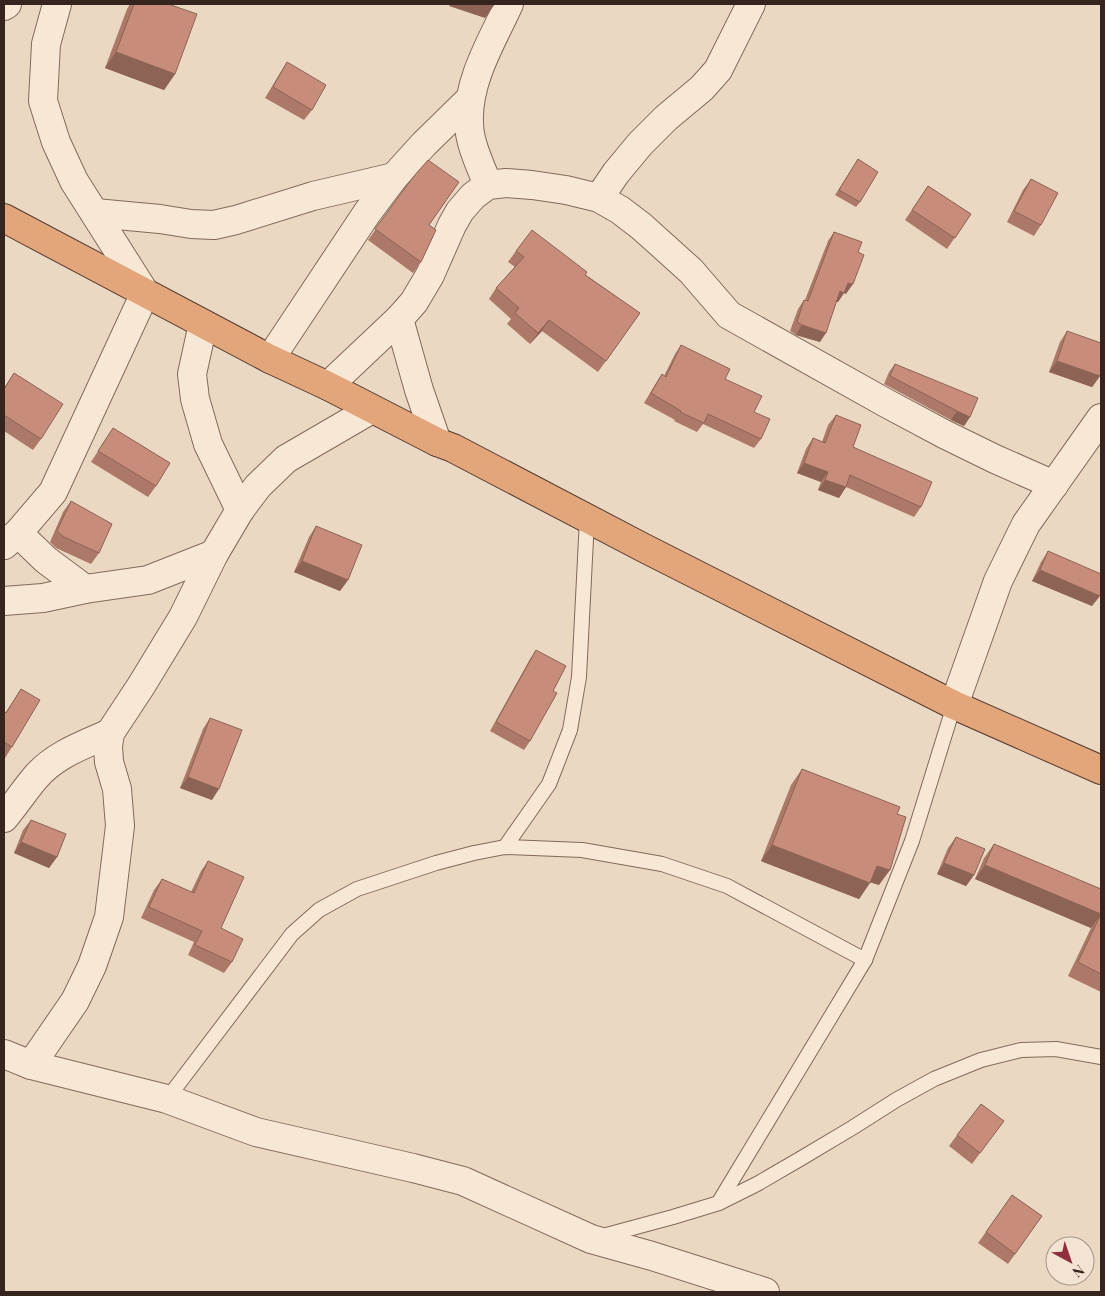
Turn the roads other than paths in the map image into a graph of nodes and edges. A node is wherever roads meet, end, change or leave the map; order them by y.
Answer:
1 (36, 4) edge
2 (56, 4) edge
3 (509, 4) edge
4 (751, 4) edge
5 (46, 44) junction
6 (470, 98) junction
7 (394, 176) junction
8 (488, 186) junction
9 (599, 198) junction
10 (95, 213) junction
11 (4, 218) edge
12 (145, 293) junction
13 (400, 319) junction
14 (203, 324) junction
15 (270, 359) junction
16 (328, 386) junction
17 (372, 409) junction
18 (1101, 418) edge
19 (437, 442) junction
20 (1054, 485) junction
21 (240, 510) junction
22 (587, 519) junction
23 (11, 539) edge
24 (214, 554) junction
25 (85, 589) junction
26 (4, 601) edge
27 (954, 705) junction
28 (110, 733) junction
29 (1101, 770) edge
30 (4, 818) edge
31 (505, 848) junction
32 (865, 960) junction
33 (4, 1054) edge
34 (1101, 1057) edge
35 (31, 1065) junction
36 (167, 1099) junction
37 (719, 1203) junction
38 (591, 1239) junction
39 (765, 1292) edge

1 - 5 street
2 - 5 street
3 - 6 street
4 - 9 street
5 - 10 street
6 - 7 street
6 - 8 street
7 - 10 street
7 - 15 street
8 - 9 street
8 - 13 street
9 - 20 street
10 - 12 street
11 - 12 highway
12 - 14 highway
12 - 23 street
13 - 16 street
13 - 19 street
14 - 15 highway
14 - 21 street
15 - 16 highway
16 - 17 highway
17 - 19 highway
17 - 21 street
18 - 20 street
19 - 22 highway
20 - 27 street
21 - 24 street
22 - 27 highway
22 - 31 lane
23 - 25 street
24 - 25 street
24 - 28 street
25 - 26 street
27 - 29 highway
27 - 32 lane
28 - 30 street
28 - 35 street
31 - 32 lane
31 - 36 lane
32 - 37 lane
33 - 35 street
34 - 37 lane
35 - 36 street
36 - 38 street
37 - 38 lane
38 - 39 street

